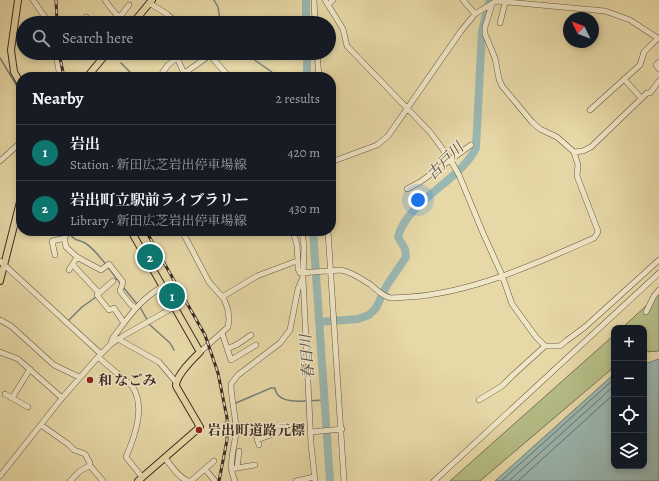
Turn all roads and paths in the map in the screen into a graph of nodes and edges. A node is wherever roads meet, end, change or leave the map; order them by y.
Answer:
1 (18, 0) edge
2 (33, 0) edge
3 (105, 0) edge
4 (314, 0) edge
5 (333, 0) edge
6 (463, 0) edge
7 (150, 2) edge
8 (326, 2) edge
9 (495, 2) edge
10 (505, 3) junction
11 (129, 6) dead end
12 (475, 14) junction
13 (44, 16) edge
14 (117, 16) edge
15 (121, 16) edge
16 (139, 16) edge
17 (169, 16) edge
18 (315, 16) edge
19 (335, 16) edge
20 (336, 18) edge
21 (500, 23) dead end
22 (658, 38) edge
23 (57, 60) edge
24 (101, 60) edge
25 (174, 60) edge
26 (178, 60) edge
27 (202, 60) edge
28 (215, 60) edge
29 (318, 60) edge
30 (659, 62) edge
31 (659, 69) edge
32 (59, 72) edge
33 (91, 72) edge
34 (163, 72) edge
35 (184, 72) edge
36 (185, 72) edge
37 (225, 72) edge
38 (319, 72) edge
39 (16, 75) edge
40 (624, 79) junction
41 (659, 81) edge
42 (642, 98) junction
43 (407, 108) junction
44 (590, 110) dead end
45 (471, 145) dead end
46 (16, 146) edge
47 (574, 152) junction
48 (1, 159) edge
49 (450, 159) junction
50 (336, 160) edge
51 (407, 189) dead end
52 (16, 215) edge
53 (134, 236) edge
54 (185, 236) edge
55 (294, 236) edge
56 (303, 236) edge
57 (328, 236) edge
58 (65, 238) joint
59 (56, 255) dead end
60 (77, 257) junction
61 (659, 260) edge
62 (298, 262) junction
63 (2, 263) edge
64 (73, 266) junction
65 (69, 270) dead end
66 (329, 270) junction
67 (659, 273) edge
68 (304, 274) junction
69 (502, 275) junction
70 (0, 281) edge
71 (113, 281) dead end
72 (162, 287) junction
73 (659, 290) edge
74 (97, 295) junction
75 (222, 297) junction
76 (174, 307) junction
77 (136, 308) junction
78 (646, 312) dead end
79 (0, 320) edge
80 (124, 323) junction
81 (222, 333) junction
82 (251, 335) dead end
83 (118, 338) junction
84 (111, 344) junction
85 (256, 345) dead end
86 (545, 346) junction
87 (227, 349) junction
88 (0, 352) edge
89 (200, 352) junction
90 (99, 356) junction
91 (30, 369) junction
92 (79, 377) junction
93 (176, 382) junction
94 (5, 394) dead end
95 (12, 398) junction
96 (62, 398) junction
97 (479, 400) dead end
98 (28, 407) dead end
99 (41, 425) junction
100 (342, 429) junction
101 (236, 431) junction
102 (311, 432) junction
103 (273, 434) dead end
104 (239, 451) dead end
105 (165, 458) junction
106 (214, 461) dead end
107 (254, 465) dead end
108 (89, 466) junction
109 (234, 468) junction
110 (205, 469) junction
111 (0, 476) edge
112 (314, 479) edge
113 (140, 480) edge
114 (70, 481) edge
115 (102, 481) edge
116 (190, 481) edge
117 (215, 481) edge
118 (235, 481) edge
119 (296, 481) edge
120 (344, 481) edge
121 (434, 481) edge

1 - 39 main road
2 - 13 street
3 - 14 street
4 - 18 street
5 - 8 street
6 - 12 street
7 - 16 main road
7 - 17 street
8 - 19 street
9 - 10 street
9 - 12 street
9 - 47 street
10 - 21 street
10 - 22 street
11 - 15 street
12 - 43 street
20 - 43 street
22 - 40 street
23 - 32 street
24 - 33 main road
25 - 34 street
26 - 35 street
27 - 36 street
28 - 37 street
29 - 38 street
30 - 31 street
40 - 42 street
40 - 44 street
41 - 42 street
42 - 47 street
43 - 49 street
43 - 50 street
45 - 49 street
46 - 48 street
47 - 69 street
49 - 51 street
49 - 69 street
52 - 63 main road
53 - 72 main road
54 - 75 street
55 - 62 street
56 - 68 street
57 - 66 street
58 - 59 street
58 - 60 street
60 - 64 street
60 - 77 street
61 - 86 street
62 - 68 street
62 - 75 street
63 - 70 main road
63 - 90 street
64 - 65 street
64 - 74 street
66 - 68 street
66 - 69 street
66 - 100 street
67 - 121 street
68 - 101 street
68 - 102 street
69 - 86 street
71 - 74 street
72 - 76 main road
72 - 77 street
73 - 78 street
74 - 80 street
75 - 81 street
76 - 83 street
76 - 89 main road
77 - 80 street
79 - 92 street
80 - 84 street
81 - 87 street
81 - 89 street
82 - 87 street
83 - 84 street
83 - 93 street
84 - 90 street
85 - 87 street
86 - 97 street
88 - 91 street
89 - 93 main road
90 - 92 street
90 - 113 street
91 - 95 street
91 - 96 street
92 - 96 street
93 - 105 main road
94 - 95 street
95 - 98 street
96 - 99 street
99 - 108 street
99 - 111 street
100 - 102 street
100 - 120 street
101 - 103 street
101 - 109 street
102 - 112 street
104 - 109 street
105 - 113 main road
105 - 116 street
106 - 110 street
107 - 109 street
108 - 114 street
108 - 115 street
109 - 118 street
110 - 116 street
110 - 117 street
112 - 119 street

